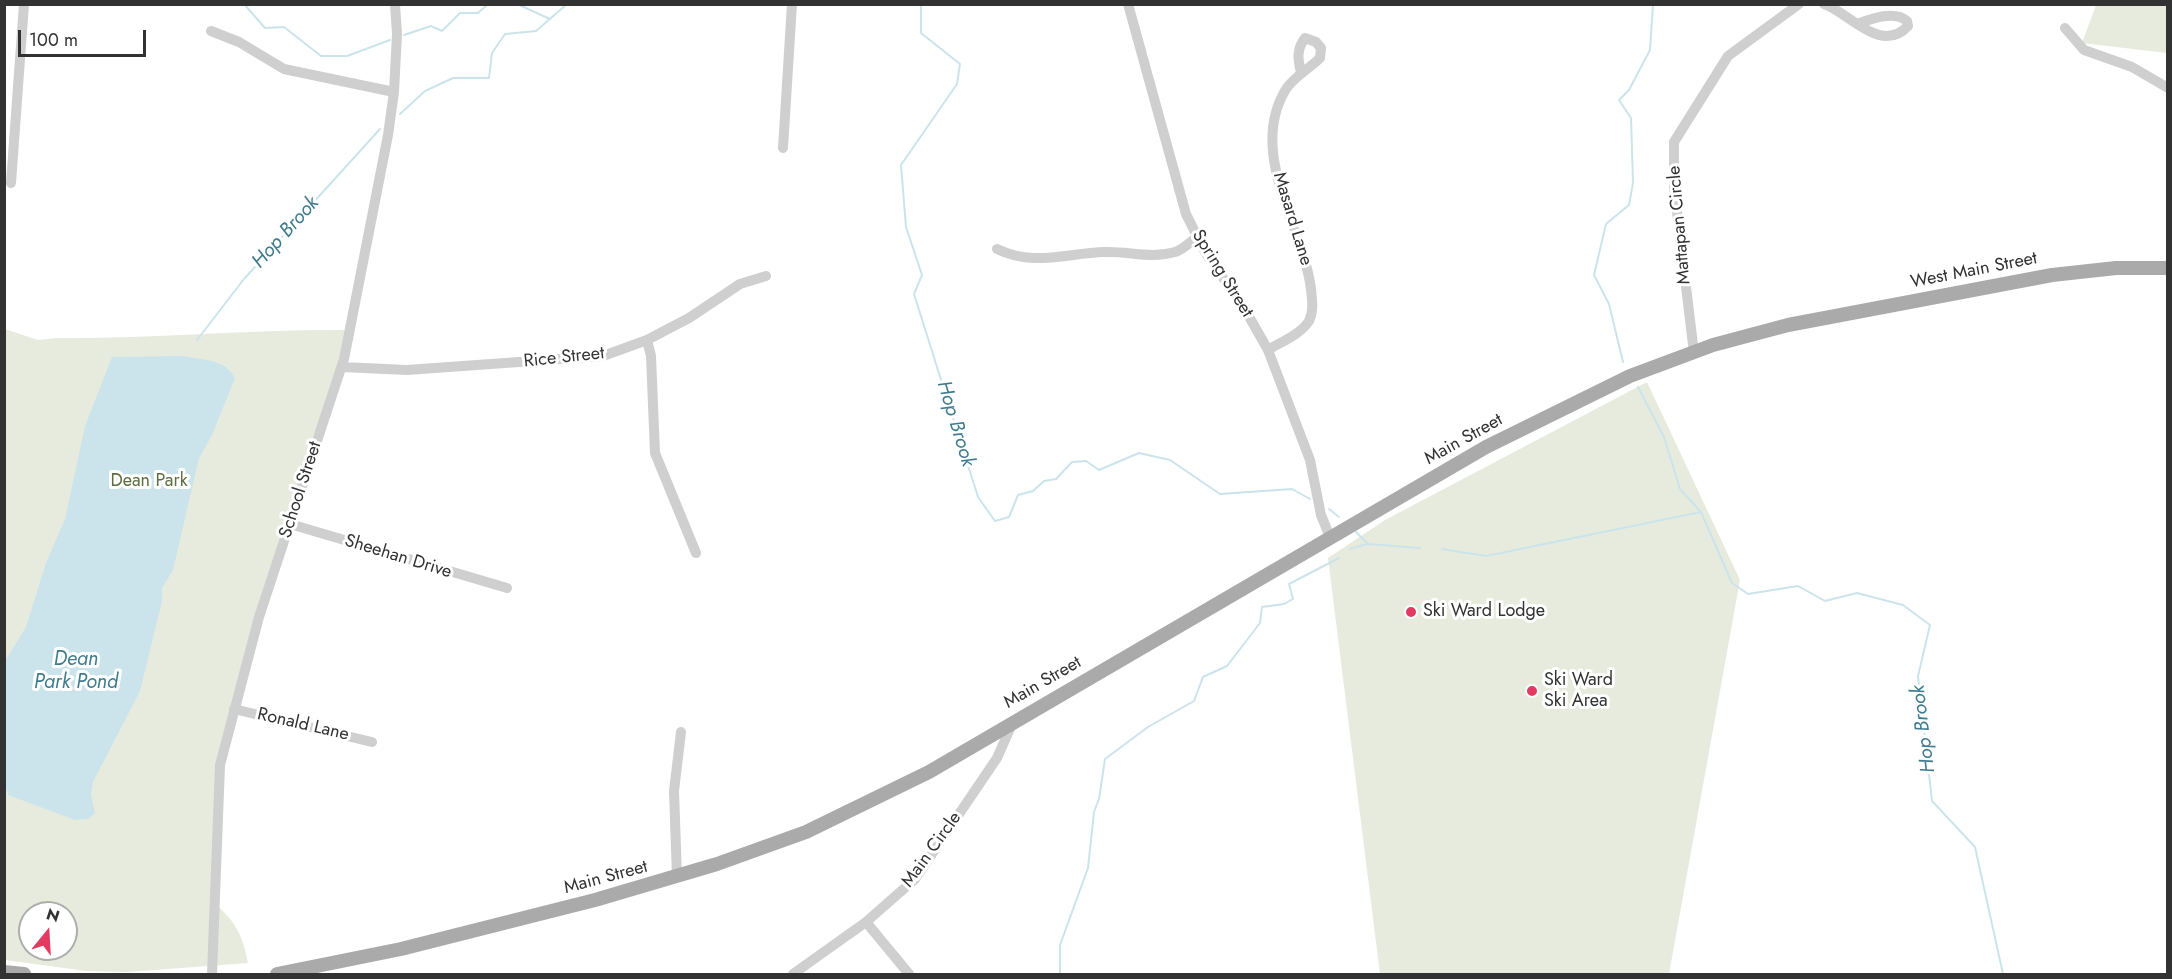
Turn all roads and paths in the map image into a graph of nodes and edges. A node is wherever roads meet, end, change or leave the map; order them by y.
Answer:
1 (24, 4) edge
2 (395, 4) edge
3 (792, 4) edge
4 (1128, 4) edge
5 (1799, 4) edge
6 (1824, 4) edge
7 (1857, 24) dead end
8 (2065, 28) dead end
9 (211, 31) dead end
10 (1301, 73) dead end
11 (2168, 88) edge
12 (393, 92) junction
13 (783, 148) dead end
14 (11, 183) dead end
15 (1197, 237) junction
16 (997, 249) dead end
17 (2168, 268) edge
18 (766, 276) dead end
19 (1788, 325) joint
20 (647, 340) junction
21 (1268, 350) junction
22 (1694, 353) junction
23 (342, 367) junction
24 (290, 524) junction
25 (1330, 537) junction
26 (696, 553) dead end
27 (507, 588) dead end
28 (234, 709) junction
29 (1013, 722) junction
30 (681, 732) dead end
31 (372, 742) dead end
32 (677, 877) junction
33 (866, 922) junction
34 (4, 972) edge
35 (24, 975) edge
36 (212, 975) edge
37 (277, 975) edge
38 (793, 975) edge
39 (909, 975) edge

1 - 14 street
2 - 12 street, School Street
3 - 13 street
4 - 15 street, Spring Street
5 - 22 street, Mattapan Circle
6 - 7 street
8 - 11 street
9 - 12 street
10 - 21 street, Masard Lane
12 - 23 street, School Street
15 - 16 street
15 - 21 street, Spring Street
17 - 19 main road, West Main Street
18 - 20 street, Rice Street
19 - 22 main road, Main Street
20 - 23 street, Rice Street
20 - 26 street
21 - 25 street, Spring Street
22 - 25 main road, Main Street
23 - 24 street, School Street
24 - 27 street, Sheehan Drive
24 - 28 street, School Street
25 - 29 main road, Main Street
28 - 31 street, Ronald Lane
28 - 36 street, School Street
29 - 32 main road, Main Street
29 - 33 street, Main Circle
30 - 32 street
32 - 37 main road, Main Street
33 - 38 street, Main Circle
33 - 39 street
34 - 35 main road

